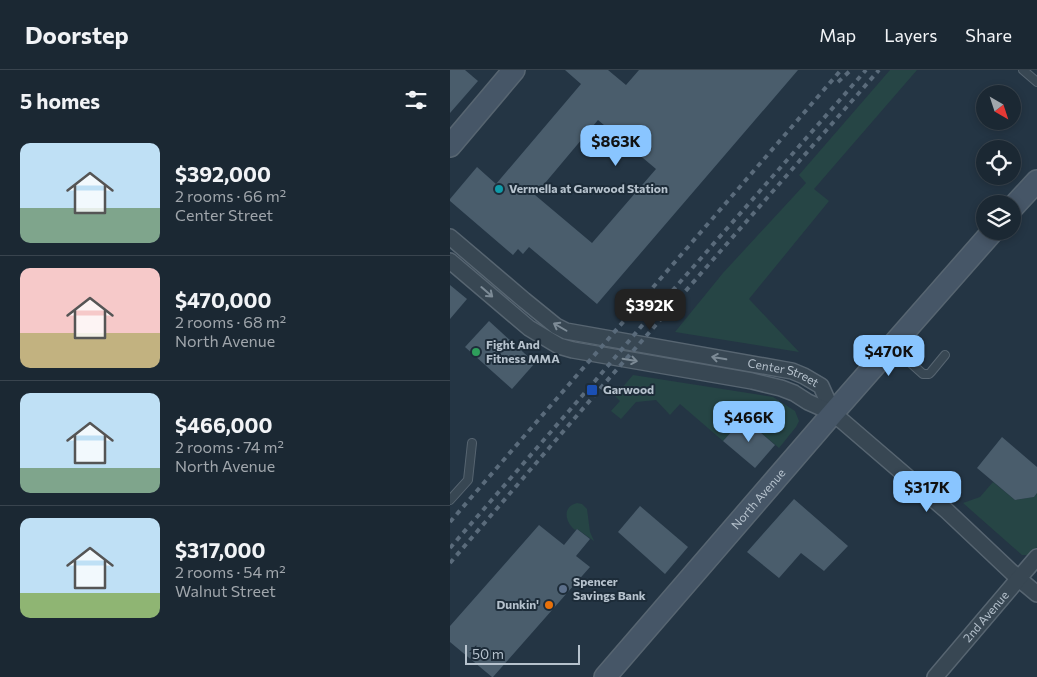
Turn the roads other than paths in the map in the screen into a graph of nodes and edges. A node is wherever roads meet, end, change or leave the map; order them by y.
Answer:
1 (514, 70) edge
2 (1023, 70) edge
3 (1037, 82) edge
4 (450, 146) edge
5 (1037, 181) edge
6 (1021, 198) edge
7 (450, 237) edge
8 (984, 240) edge
9 (450, 261) edge
10 (892, 346) junction
11 (945, 355) dead end
12 (832, 413) junction
13 (472, 443) dead end
14 (450, 500) edge
15 (1037, 557) edge
16 (1019, 579) junction
17 (1037, 594) edge
18 (604, 677) edge
19 (935, 677) edge

1 - 4 main road
2 - 3 lane
5 - 6 main road
12 -> 7 street, Center Street
8 - 10 main road, North Avenue
9 -> 12 street, Center Street
10 - 11 lane
10 - 12 main road, North Avenue
12 - 16 street
12 - 18 main road, North Avenue
13 - 14 lane
15 - 16 street, 2nd Avenue
16 - 17 street
16 - 19 street, 2nd Avenue

